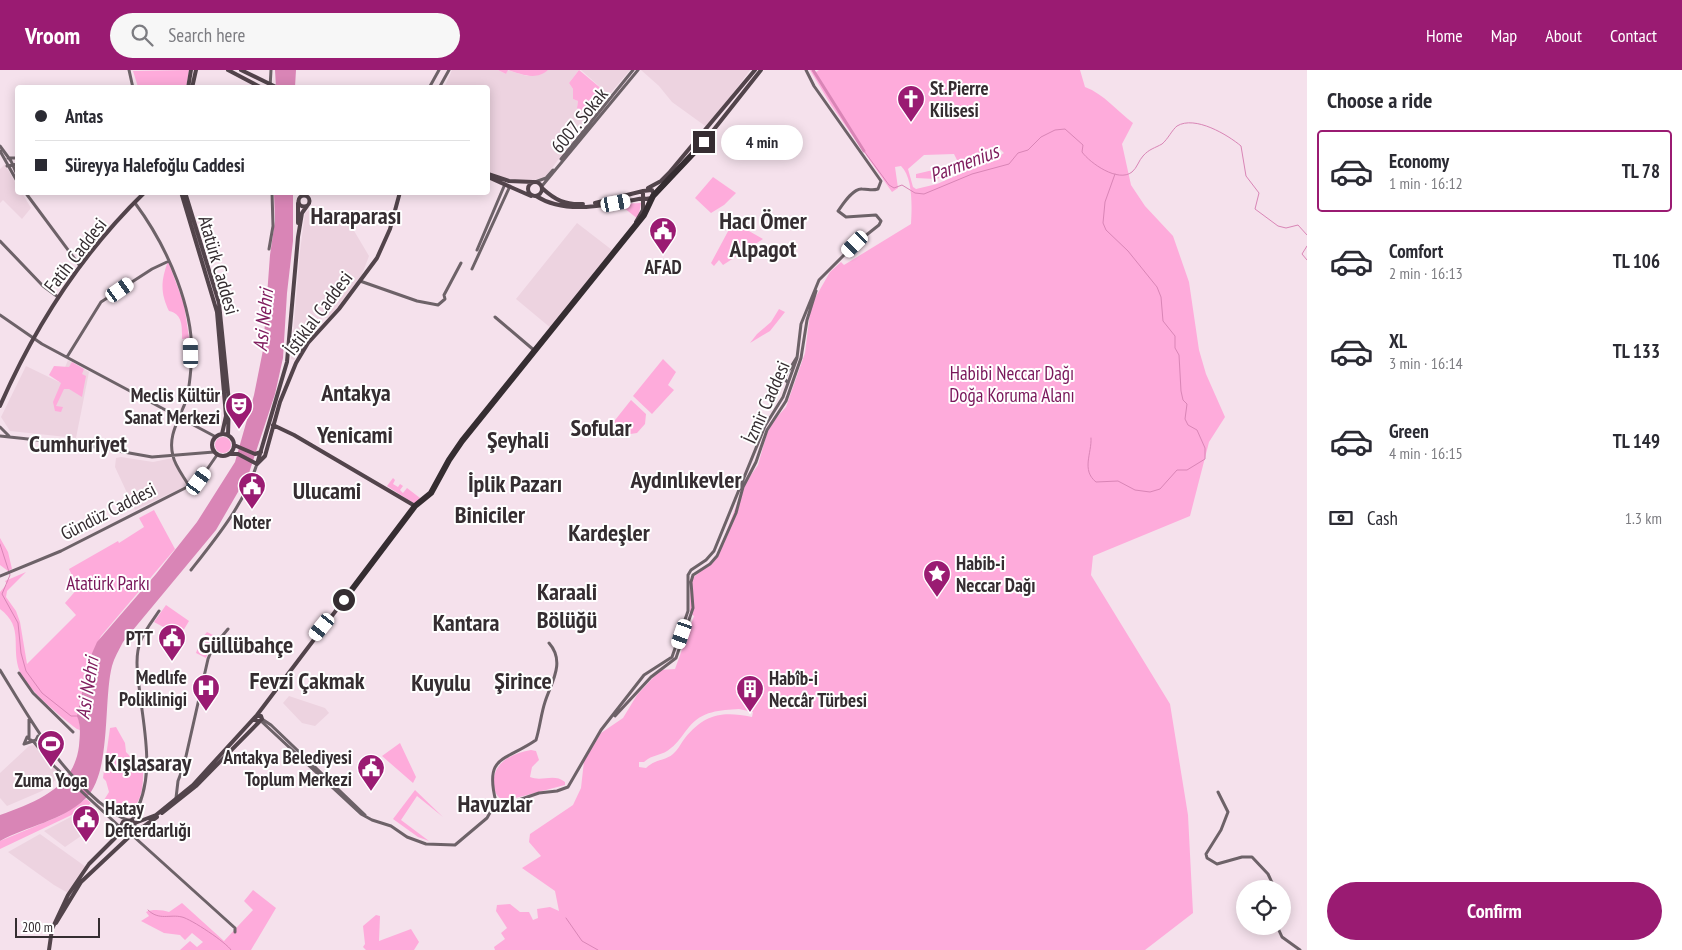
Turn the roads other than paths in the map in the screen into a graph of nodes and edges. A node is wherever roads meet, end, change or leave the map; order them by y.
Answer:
1 (129, 70) edge
2 (192, 70) edge
3 (196, 70) edge
4 (228, 70) edge
5 (241, 70) edge
6 (271, 70) edge
7 (439, 70) edge
8 (449, 70) edge
9 (633, 70) edge
10 (638, 70) edge
11 (754, 70) edge
12 (761, 70) edge
13 (806, 70) edge
14 (132, 85) edge
15 (189, 85) edge
16 (193, 85) edge
17 (256, 85) edge
18 (271, 85) edge
19 (273, 85) edge
20 (431, 85) edge
21 (441, 85) edge
22 (0, 146) edge
23 (0, 151) edge
24 (15, 158) edge
25 (6, 159) junction
26 (13, 165) junction
27 (8, 166) junction
28 (15, 170) edge
29 (490, 176) edge
30 (490, 177) edge
31 (15, 178) edge
32 (534, 182) junction
33 (508, 185) junction
34 (542, 187) junction
35 (648, 188) junction
36 (643, 191) junction
37 (27, 195) edge
38 (138, 195) edge
39 (142, 195) edge
40 (184, 195) edge
41 (184, 195) edge
42 (272, 195) edge
43 (298, 195) edge
44 (303, 195) edge
45 (305, 195) edge
46 (399, 195) edge
47 (534, 196) junction
48 (653, 197) junction
49 (139, 198) junction
50 (645, 199) junction
51 (299, 201) junction
52 (135, 203) junction
53 (307, 206) junction
54 (298, 237) junction
55 (0, 240) edge
56 (269, 249) dead end
57 (477, 250) dead end
58 (616, 250) junction
59 (169, 261) junction
60 (461, 263) dead end
61 (80, 266) junction
62 (472, 268) dead end
63 (819, 280) junction
64 (360, 281) junction
65 (58, 297) junction
66 (0, 314) edge
67 (494, 318) dead end
68 (34, 339) junction
69 (289, 346) junction
70 (302, 351) junction
71 (535, 351) junction
72 (67, 357) junction
73 (0, 406) edge
74 (178, 416) junction
75 (273, 426) junction
76 (0, 427) edge
77 (222, 434) junction
78 (228, 435) junction
79 (0, 436) edge
80 (10, 436) junction
81 (216, 437) junction
82 (234, 445) junction
83 (261, 452) junction
84 (216, 454) junction
85 (230, 454) junction
86 (173, 456) junction
87 (257, 464) junction
88 (190, 486) junction
89 (415, 506) junction
90 (191, 570) dead end
91 (0, 576) edge
92 (159, 611) dead end
93 (228, 629) dead end
94 (550, 644) dead end
95 (0, 670) edge
96 (18, 673) dead end
97 (29, 717) junction
98 (259, 719) junction
99 (606, 723) junction
100 (73, 732) dead end
101 (37, 733) junction
102 (28, 734) junction
103 (33, 741) junction
104 (66, 774) junction
105 (1218, 792) dead end
106 (92, 798) junction
107 (177, 800) junction
108 (496, 802) junction
109 (132, 821) junction
110 (121, 829) junction
111 (133, 834) junction
112 (1271, 880) edge
113 (235, 932) dead end
114 (1281, 935) edge
115 (50, 950) edge
116 (1300, 950) edge

1 - 14 street
2 - 15 main road
3 - 16 main road
4 - 17 main road
5 - 18 main road
6 - 19 street
7 - 20 street
8 - 21 street
9 - 32 street, 6007. Sokak
10 - 34 street, 6007. Sokak
11 - 35 main road
12 - 48 main road
13 - 63 street, İzmir Caddesi
22 - 25 street
23 - 25 street
24 - 25 street
25 - 26 street
25 - 27 street
26 - 27 street
26 - 28 street
27 - 31 street
29 - 32 main road
30 - 33 main road
32 - 34 main road
32 - 47 main road
33 - 47 main road
33 - 57 street
33 - 62 street
34 - 36 main road
34 - 47 main road
35 - 36 main road
35 - 48 main road
36 - 50 main road
37 - 61 street
38 - 49 street
39 - 49 main road, Fatih Caddesi
40 - 77 main road, Atatürk Caddesi
41 - 78 main road, Atatürk Caddesi
42 - 56 street
43 - 51 main road
44 - 51 main road
45 - 53 main road
46 - 64 main road, İstiklal Caddesi
47 - 50 main road
48 - 50 main road
48 - 58 main road
49 - 52 main road, Fatih Caddesi
50 - 58 main road
51 - 53 main road
51 - 54 main road
52 - 59 street
52 - 61 main road, Fatih Caddesi
53 - 54 main road
54 - 69 main road, İstiklal Caddesi
55 - 65 street
58 - 71 main road
59 - 72 street
59 - 74 street
60 - 64 street
61 - 65 main road, Fatih Caddesi
63 - 99 street, İzmir Caddesi
63 - 99 street, İzmir Caddesi
64 - 70 main road, İstiklal Caddesi
65 - 68 main road, Fatih Caddesi
66 - 68 street
67 - 71 street
68 - 72 street
68 - 73 main road, Fatih Caddesi
69 - 70 main road
69 - 83 main road, İstiklal Caddesi
70 - 75 main road, İstiklal Caddesi
71 - 89 main road
72 - 74 street
74 - 81 street
74 - 86 street
75 - 87 main road, İstiklal Caddesi
75 - 89 main road
76 - 80 street
77 - 78 main road
77 - 81 main road
78 - 82 main road
79 - 80 street
80 - 86 street
81 - 84 main road
82 - 83 main road
82 - 85 main road
83 - 87 main road, İstiklal Caddesi
84 - 85 main road
84 - 86 street
84 - 88 street, Gündüz Caddesi
85 - 87 main road
86 - 88 street
87 - 90 street
88 - 91 street, Gündüz Caddesi
89 - 98 main road
92 - 109 street
93 - 107 street
94 - 108 street
95 - 97 street
96 - 100 street
97 - 101 street
97 - 102 street
98 - 107 main road
98 - 108 street
99 - 108 street, İzmir Caddesi
101 - 102 street
101 - 103 street
101 - 104 street
102 - 103 street
102 - 103 street
103 - 104 street
104 - 106 street
105 - 112 street
106 - 109 street
106 - 110 street
107 - 109 main road
107 - 111 main road
109 - 110 main road
109 - 111 main road
110 - 111 main road
110 - 115 main road
111 - 113 street
111 - 115 main road
114 - 116 street

